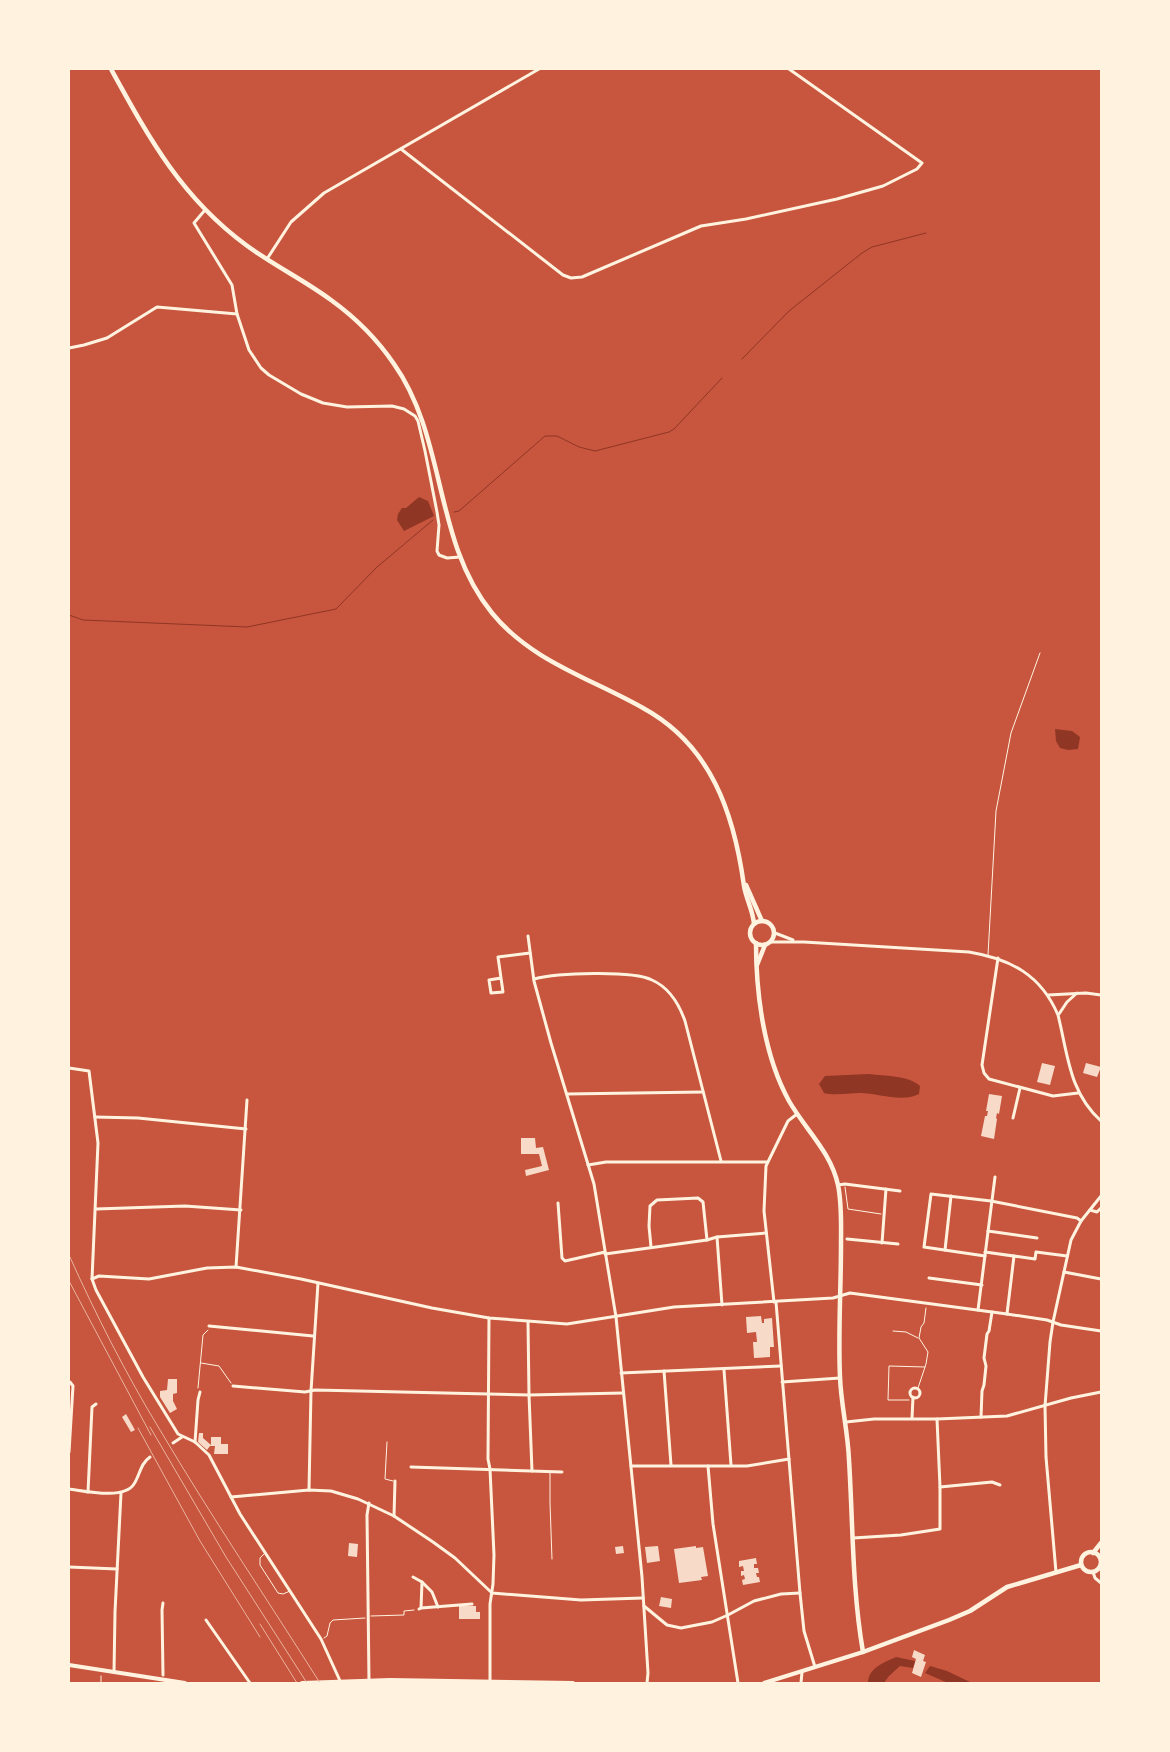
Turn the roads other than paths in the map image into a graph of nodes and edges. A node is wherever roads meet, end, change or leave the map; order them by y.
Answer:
1 (111, 69) edge
2 (539, 69) edge
3 (790, 69) edge
4 (401, 149) junction
5 (205, 210) junction
6 (267, 260) junction
7 (237, 314) junction
8 (69, 348) edge
9 (460, 556) junction
10 (1040, 653) dead end
11 (744, 879) junction
12 (762, 920) junction
13 (754, 924) junction
14 (774, 933) junction
15 (528, 936) dead end
16 (796, 941) junction
17 (771, 942) junction
18 (756, 944) junction
19 (765, 945) junction
20 (530, 953) junction
21 (988, 955) junction
22 (998, 958) junction
23 (756, 966) junction
24 (501, 978) junction
25 (534, 979) junction
26 (1077, 993) junction
27 (1101, 995) edge
28 (1048, 996) junction
29 (1058, 1015) junction
30 (69, 1068) edge
31 (1020, 1088) junction
32 (703, 1092) junction
33 (1078, 1093) junction
34 (566, 1094) junction
35 (247, 1100) dead end
36 (797, 1114) junction
37 (95, 1117) junction
38 (1013, 1118) dead end
39 (1101, 1122) edge
40 (246, 1129) junction
41 (721, 1161) junction
42 (767, 1162) junction
43 (588, 1165) junction
44 (995, 1177) dead end
45 (838, 1185) junction
46 (886, 1189) junction
47 (900, 1191) dead end
48 (951, 1196) junction
49 (1101, 1196) edge
50 (991, 1201) junction
51 (558, 1203) dead end
52 (1101, 1208) edge
53 (96, 1209) junction
54 (241, 1210) junction
55 (1090, 1210) junction
56 (1081, 1221) junction
57 (988, 1231) junction
58 (766, 1233) junction
59 (717, 1237) junction
60 (1036, 1238) dead end
61 (847, 1239) dead end
62 (707, 1240) junction
63 (882, 1243) junction
64 (898, 1244) dead end
65 (651, 1247) junction
66 (945, 1250) junction
67 (605, 1253) junction
68 (985, 1254) junction
69 (1014, 1256) junction
70 (1067, 1256) junction
71 (236, 1268) junction
72 (1064, 1272) junction
73 (929, 1278) dead end
74 (92, 1279) junction
75 (1101, 1279) edge
76 (318, 1283) junction
77 (982, 1286) junction
78 (841, 1295) junction
79 (775, 1302) junction
80 (722, 1305) junction
81 (978, 1310) junction
82 (992, 1312) junction
83 (1007, 1314) junction
84 (616, 1317) junction
85 (489, 1318) junction
86 (528, 1322) junction
87 (1053, 1322) junction
88 (209, 1326) road end
89 (1101, 1331) edge
90 (314, 1336) junction
91 (781, 1366) junction
92 (664, 1370) junction
93 (724, 1370) junction
94 (621, 1373) junction
95 (840, 1378) junction
96 (70, 1381) edge
97 (782, 1382) junction
98 (234, 1386) road end
99 (311, 1391) junction
100 (200, 1392) road end
101 (1101, 1392) edge
102 (623, 1393) junction
103 (488, 1394) junction
104 (529, 1395) junction
105 (913, 1398) junction
106 (96, 1404) dead end
107 (1045, 1406) junction
108 (981, 1417) junction
109 (912, 1418) junction
110 (937, 1419) junction
111 (846, 1422) junction
112 (182, 1437) junction
113 (195, 1442) junction
114 (387, 1442) dead end
115 (173, 1443) dead end
116 (69, 1452) edge
117 (150, 1457) dead end
118 (789, 1459) junction
119 (671, 1465) junction
120 (631, 1466) junction
121 (708, 1466) junction
122 (731, 1466) junction
123 (411, 1467) dead end
124 (490, 1469) junction
125 (532, 1471) junction
126 (550, 1471) junction
127 (562, 1472) dead end
128 (395, 1481) junction
129 (402, 1481) dead end
130 (1000, 1485) dead end
131 (940, 1487) junction
132 (69, 1490) edge
133 (309, 1490) junction
134 (88, 1492) junction
135 (121, 1493) junction
136 (231, 1497) junction
137 (368, 1504) junction
138 (394, 1516) junction
139 (854, 1538) junction
140 (1101, 1543) edge
141 (266, 1553) junction
142 (1093, 1553) junction
143 (552, 1559) dead end
144 (1101, 1563) edge
145 (1081, 1564) junction
146 (69, 1567) edge
147 (117, 1569) junction
148 (1056, 1572) junction
149 (1093, 1572) junction
150 (413, 1577) dead end
151 (422, 1582) junction
152 (1101, 1584) edge
153 (290, 1591) junction
154 (492, 1593) junction
155 (800, 1593) junction
156 (643, 1598) junction
157 (163, 1603) dead end
158 (472, 1604) dead end
159 (485, 1604) dead end
160 (490, 1604) junction
161 (644, 1606) junction
162 (438, 1607) junction
163 (728, 1615) junction
164 (206, 1620) dead end
165 (864, 1652) junction
166 (69, 1665) edge
167 (816, 1668) junction
168 (114, 1672) junction
169 (802, 1672) junction
170 (163, 1676) dead end
171 (159, 1681) edge
172 (369, 1681) junction
173 (341, 1682) edge
174 (490, 1682) edge
175 (185, 1683) edge
176 (250, 1683) edge
177 (302, 1683) edge
178 (573, 1683) edge
179 (647, 1683) edge
180 (738, 1683) edge
181 (764, 1683) edge
182 (801, 1683) edge

1 - 5 main road
2 - 4 street
3 - 4 street
4 - 6 street
5 - 6 main road
5 - 7 street
6 - 9 main road
7 - 8 street
7 - 9 street
9 - 11 main road
10 - 21 lane
11 - 12 main road
11 - 13 main road
12 - 13 main road
12 - 14 main road
13 - 18 main road
14 - 16 street
14 - 17 main road
15 - 20 street
16 - 17 street
16 - 21 street
17 - 19 main road
18 - 19 main road
18 - 23 main road
19 - 23 main road
20 - 24 street
20 - 25 street
21 - 22 street
22 - 28 street
22 - 31 street
23 - 36 main road
24 - 24 street
25 - 32 street
25 - 34 street
26 - 27 street
26 - 28 street
26 - 29 street
28 - 29 street
29 - 33 street
30 - 37 street
31 - 33 street
31 - 38 street
32 - 34 street
32 - 41 street
33 - 39 street
34 - 43 street
35 - 40 street
36 - 42 street
36 - 45 main road
37 - 40 street
37 - 53 street
40 - 54 street
41 - 42 street
41 - 43 street
42 - 58 street
43 - 67 street
44 - 50 street
45 - 46 street
45 - 78 main road
46 - 47 street
46 - 63 street
48 - 50 street
48 - 66 street
48 - 66 street
49 - 55 street
50 - 56 street
50 - 57 street
51 - 67 street
52 - 55 street
53 - 54 street
53 - 74 street
54 - 71 street
55 - 56 street
56 - 70 street
57 - 60 street
57 - 68 street
58 - 59 street
58 - 79 street
59 - 62 street
59 - 80 street
61 - 63 street
62 - 65 street
62 - 65 street
63 - 64 street
65 - 67 street
66 - 68 street
67 - 84 street
68 - 69 street
68 - 77 street
69 - 70 street
69 - 83 street
70 - 72 street
71 - 74 street
71 - 76 street
72 - 75 street
72 - 87 street
73 - 77 street
74 - 112 street
76 - 85 street
76 - 90 street
77 - 81 street
78 - 79 street
78 - 81 street
78 - 95 main road
79 - 80 street
79 - 91 street
80 - 84 street
81 - 82 street
82 - 83 street
82 - 108 street
83 - 87 street
84 - 86 street
84 - 94 street
85 - 86 street
85 - 103 street
86 - 104 street
87 - 89 street
87 - 107 street
88 - 90 street
90 - 99 street
91 - 93 street
91 - 97 street
92 - 93 street
92 - 94 street
92 - 119 street
93 - 122 street
94 - 102 street
95 - 97 street
95 - 111 main road
96 - 116 street
97 - 118 street
98 - 99 street
99 - 103 street
99 - 133 street
100 - 113 street
101 - 107 street
102 - 104 street
102 - 120 street
103 - 104 street
103 - 124 street
104 - 125 street
105 - 105 street
105 - 109 street
106 - 134 street
107 - 108 street
107 - 148 street
108 - 110 street
109 - 110 street
109 - 111 street
110 - 131 street
111 - 139 main road
112 - 113 street
112 - 115 street
113 - 136 street
114 - 128 lane
117 - 135 street
118 - 122 street
118 - 155 street
119 - 120 street
119 - 121 street
120 - 156 street
121 - 122 street
121 - 163 street
123 - 124 street
124 - 125 street
124 - 154 street
125 - 126 street
126 - 127 street
126 - 143 lane
128 - 129 lane
128 - 138 street
130 - 131 street
131 - 139 street
132 - 134 street
133 - 136 street
133 - 137 street
134 - 135 street
135 - 147 street
136 - 141 street
137 - 138 street
137 - 172 street
138 - 154 street
139 - 165 main road
140 - 142 main road
141 - 153 street
141 - 153 lane
142 - 144 main road
142 - 145 main road
144 - 149 main road
145 - 148 main road
145 - 149 main road
146 - 147 street
147 - 168 street
148 - 165 main road
149 - 152 street
150 - 151 street
151 - 162 street
151 - 162 street
153 - 173 street
154 - 156 street
154 - 160 street
155 - 163 street
155 - 167 street
156 - 161 street
157 - 170 street
158 - 162 street
159 - 160 street
160 - 174 street
161 - 163 street
161 - 179 street
163 - 180 street
164 - 176 street
165 - 167 street
166 - 168 street
167 - 169 street
168 - 171 street
169 - 181 street
169 - 182 street
171 - 175 street
172 - 173 street
172 - 174 street
173 - 177 street
174 - 178 street

